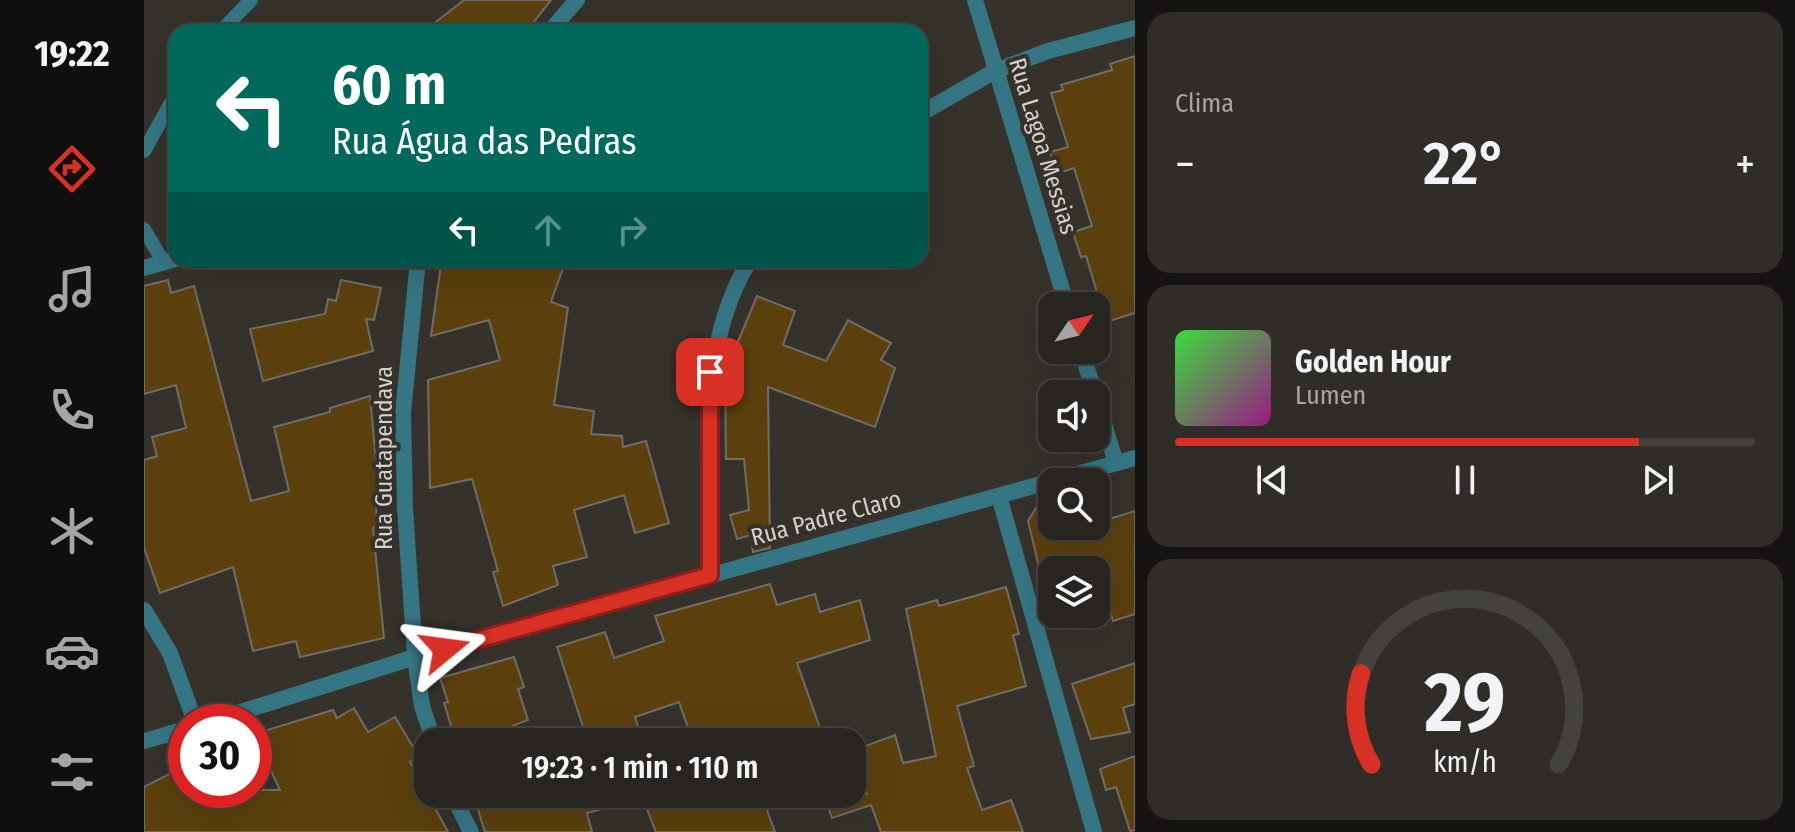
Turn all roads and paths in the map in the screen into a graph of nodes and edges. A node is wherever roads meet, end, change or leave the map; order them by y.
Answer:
1 (251, 0) edge
2 (577, 0) edge
3 (975, 0) edge
4 (228, 24) edge
5 (556, 24) edge
6 (1135, 28) edge
7 (995, 71) junction
8 (168, 108) edge
9 (928, 109) edge
10 (144, 151) edge
11 (144, 229) edge
12 (168, 259) edge
13 (168, 262) edge
14 (144, 268) edge
15 (417, 268) edge
16 (746, 268) edge
17 (1063, 292) edge
18 (1110, 444) edge
19 (1135, 458) edge
20 (1116, 463) junction
21 (999, 496) junction
22 (710, 575) junction
23 (144, 610) edge
24 (415, 657) junction
25 (188, 704) edge
26 (266, 704) edge
27 (429, 728) edge
28 (168, 734) edge
29 (144, 741) edge
30 (459, 808) edge
31 (471, 832) edge
32 (1094, 832) edge

1 - 4 lane
2 - 5 street
3 - 7 street, Rua Lagoa Messias
6 - 7 street
7 - 9 street
7 - 17 street, Rua Lagoa Messias
8 - 10 lane
11 - 12 lane
13 - 14 street
15 - 24 street, Rua Guatapendava
16 - 22 street
18 - 20 street
19 - 20 street, Rua Padre Claro
20 - 21 street, Rua Padre Claro
21 - 22 street, Rua Padre Claro
21 - 32 street
22 - 24 street, Rua Padre Claro
23 - 25 street
24 - 26 street, Rua Padre Claro
24 - 27 street, Rua Guatapendava
28 - 29 street
30 - 31 street

